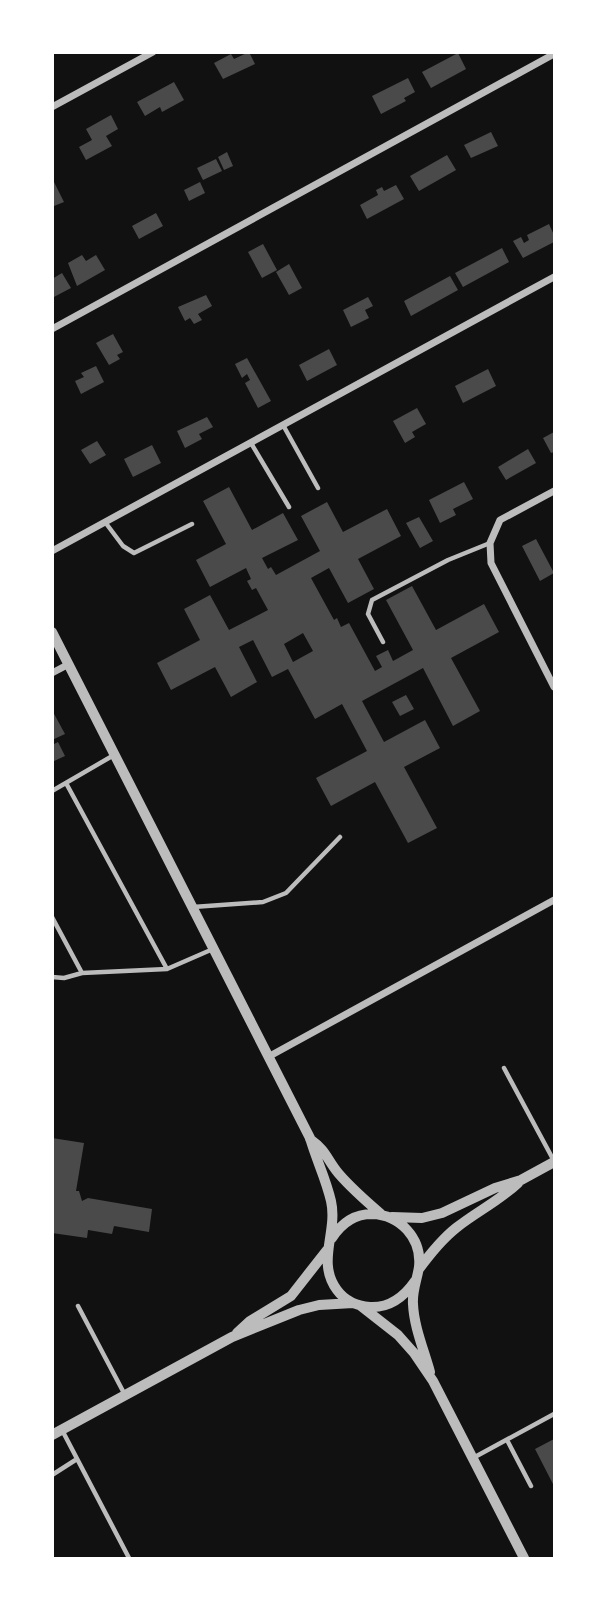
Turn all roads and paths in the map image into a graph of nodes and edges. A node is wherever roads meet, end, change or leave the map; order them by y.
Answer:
1 (153, 52) edge
2 (555, 54) edge
3 (52, 107) edge
4 (555, 277) edge
5 (52, 329) edge
6 (283, 425) junction
7 (251, 443) junction
8 (318, 488) dead end
9 (555, 491) edge
10 (289, 507) dead end
11 (105, 522) junction
12 (192, 524) dead end
13 (490, 543) junction
14 (52, 551) edge
15 (52, 632) edge
16 (383, 642) dead end
17 (69, 664) junction
18 (52, 673) edge
19 (555, 687) edge
20 (114, 755) junction
21 (66, 783) junction
22 (52, 791) edge
23 (340, 837) dead end
24 (555, 900) edge
25 (192, 908) junction
26 (52, 917) edge
27 (60, 932) junction
28 (52, 937) edge
29 (213, 948) junction
30 (167, 969) junction
31 (82, 972) junction
32 (52, 977) edge
33 (268, 1057) junction
34 (504, 1068) dead end
35 (310, 1139) junction
36 (555, 1161) edge
37 (521, 1180) junction
38 (386, 1216) junction
39 (329, 1245) junction
40 (419, 1270) junction
41 (415, 1281) junction
42 (357, 1305) junction
43 (78, 1306) dead end
44 (232, 1337) junction
45 (433, 1381) junction
46 (126, 1395) junction
47 (555, 1414) edge
48 (57, 1433) edge
49 (507, 1440) junction
50 (473, 1458) junction
51 (77, 1459) junction
52 (52, 1475) edge
53 (531, 1486) dead end
54 (520, 1557) edge
55 (129, 1559) edge

1 - 3 street
2 - 5 street
4 - 6 street
6 - 7 street
6 - 8 lane
7 - 10 lane
7 - 11 street
9 - 13 street
11 - 12 lane
11 - 14 street
13 - 16 lane
13 - 19 street
15 - 17 street
17 - 18 street
17 - 20 street
20 - 21 lane
20 - 25 street
21 - 22 lane
21 - 30 lane
23 - 25 lane
24 - 33 street
25 - 29 street
26 - 27 lane
27 - 28 lane
27 - 31 lane
29 - 30 lane
29 - 33 street
30 - 31 lane
31 - 32 lane
33 - 35 street
34 - 36 lane
35 - 38 street
35 - 39 street
36 - 37 street
37 - 38 street
37 - 40 street
38 - 39 street
38 - 40 street
39 - 42 street
39 - 44 street
40 - 41 street
41 - 42 street
41 - 45 street
42 - 44 street
42 - 45 street
43 - 46 lane
44 - 46 street
45 - 50 street
46 - 48 street
47 - 49 lane
48 - 51 lane
49 - 50 lane
49 - 53 lane
50 - 54 street
51 - 52 lane
51 - 55 lane

